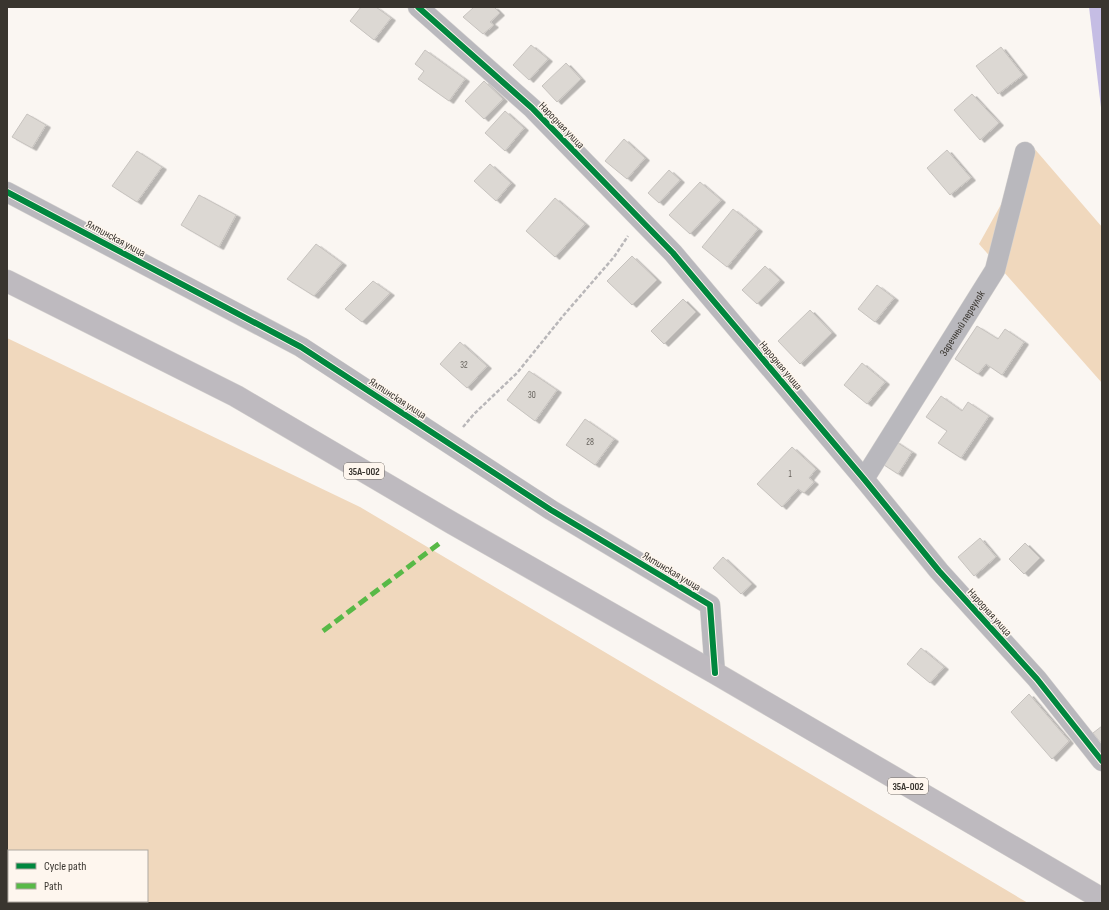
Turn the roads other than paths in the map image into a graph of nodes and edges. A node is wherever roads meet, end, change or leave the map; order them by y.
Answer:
1 (418, 7) edge
2 (1025, 152) dead end
3 (7, 192) edge
4 (7, 281) edge
5 (864, 479) junction
6 (715, 673) junction
7 (1102, 761) edge
8 (1102, 899) edge

1 - 5 street, Народная улица
2 - 5 street, Заречный переулок
3 - 6 street, Ялтинская улица
4 - 6 main road, 35А-002
5 - 7 street, Народная улица
6 - 8 main road, 35А-002

